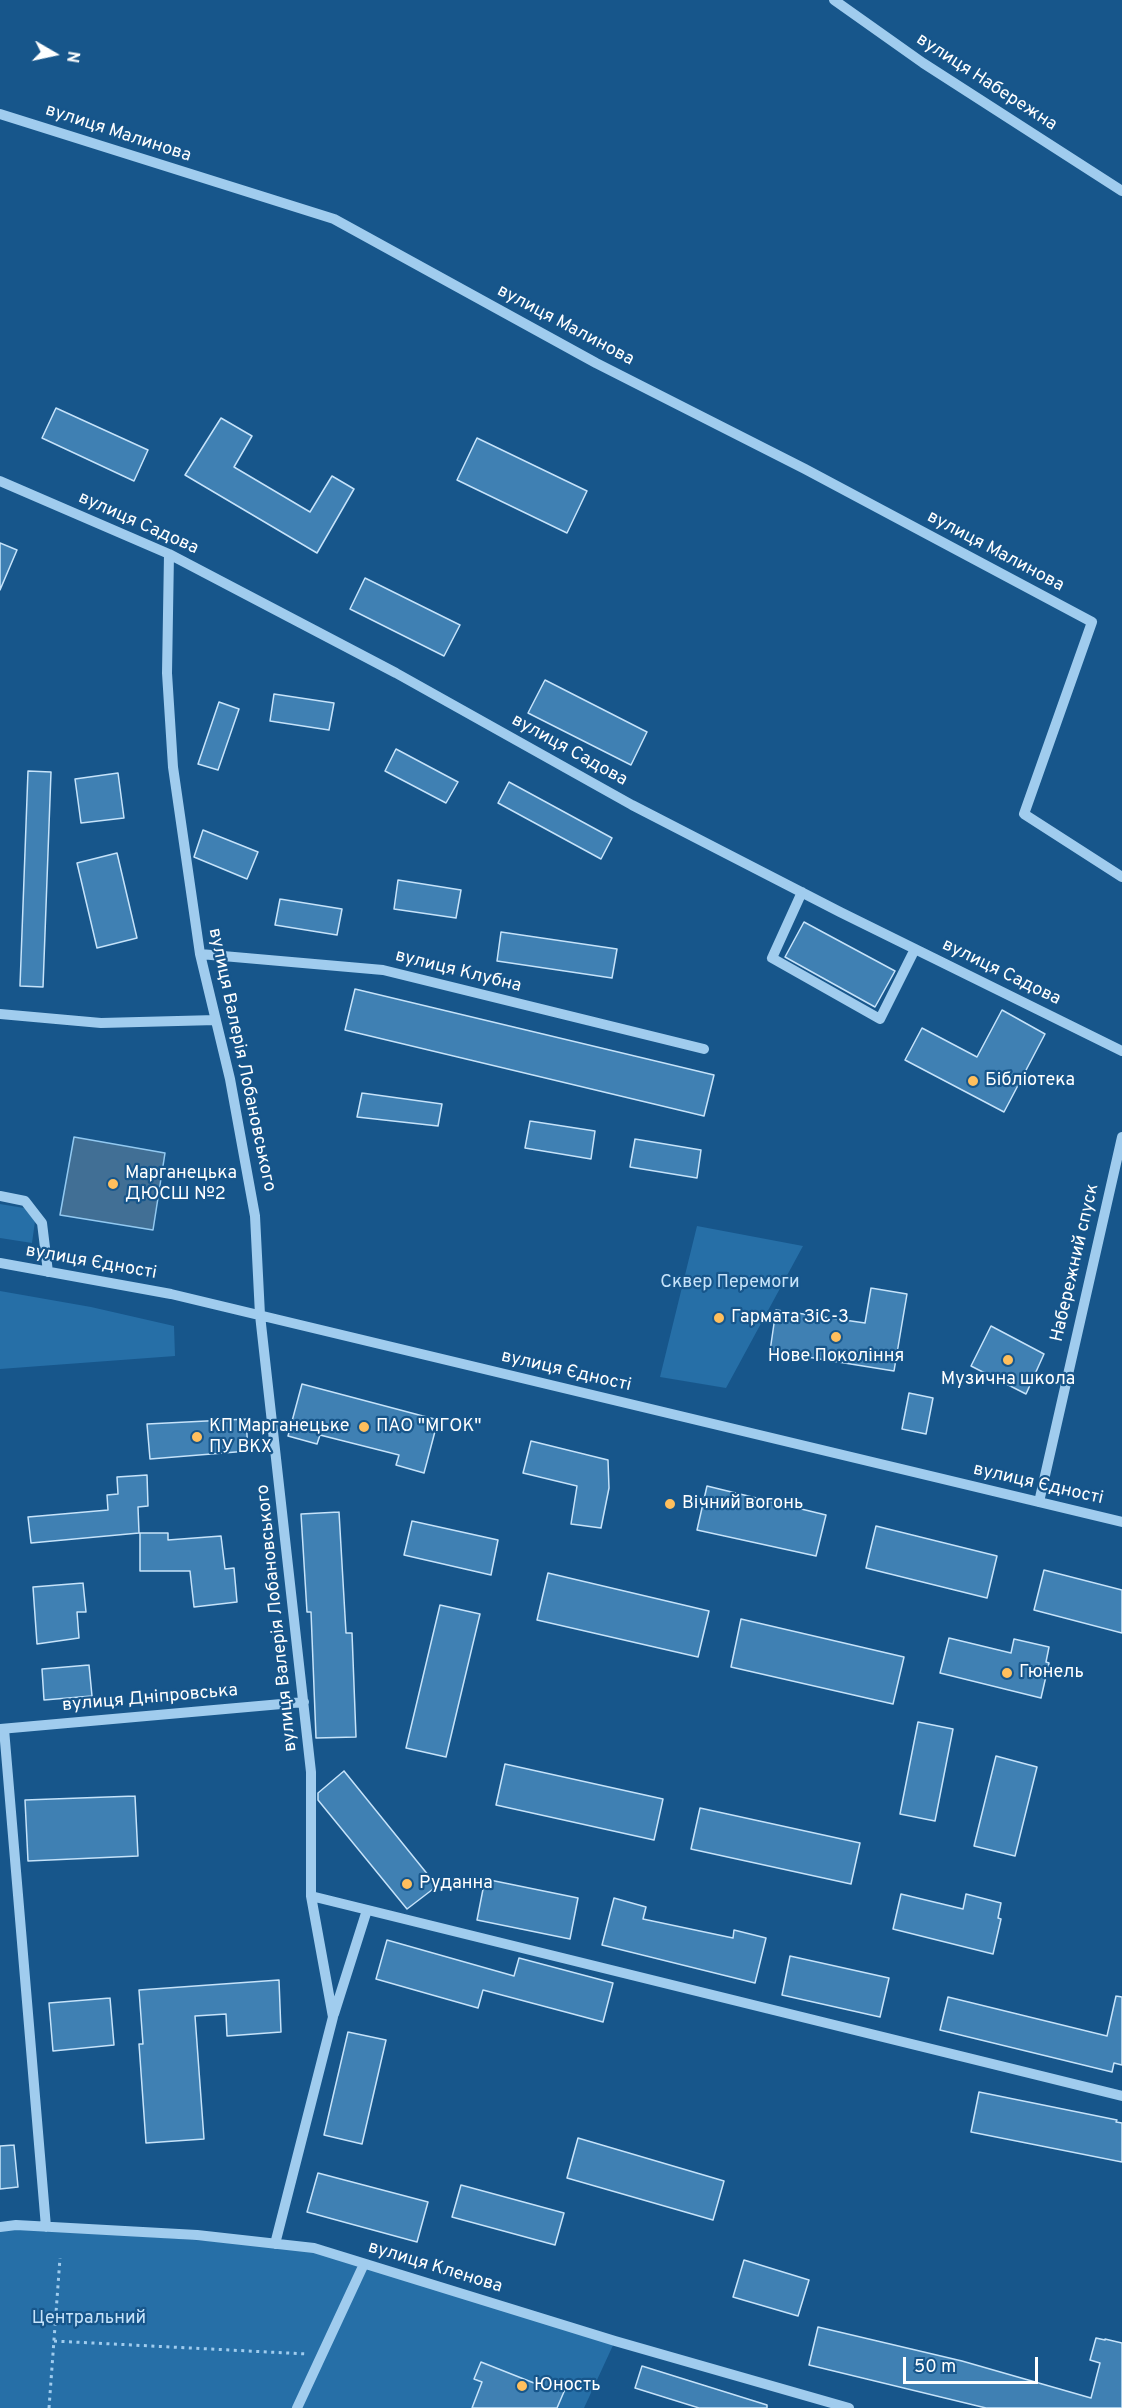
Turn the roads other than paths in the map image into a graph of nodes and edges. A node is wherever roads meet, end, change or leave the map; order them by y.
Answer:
1 (834, 0) edge
2 (0, 114) edge
3 (1122, 191) edge
4 (0, 481) edge
5 (169, 554) junction
6 (1122, 877) edge
7 (802, 892) junction
8 (915, 949) junction
9 (200, 954) junction
10 (0, 1014) edge
11 (216, 1020) junction
12 (704, 1049) dead end
13 (1122, 1051) edge
14 (1122, 1137) edge
15 (0, 1196) edge
16 (0, 1263) edge
17 (48, 1272) junction
18 (260, 1315) junction
19 (1039, 1502) junction
20 (1122, 1522) edge
21 (304, 1702) junction
22 (2, 1729) edge
23 (311, 1896) junction
24 (367, 1910) junction
25 (333, 2017) junction
26 (1122, 2096) edge
27 (0, 2226) edge
28 (46, 2227) junction
29 (275, 2244) junction
30 (364, 2264) junction
31 (297, 2408) edge
32 (849, 2408) edge

1 - 3 street, вулиця Набережна
2 - 6 street, вулиця Малинова
4 - 5 street, вулиця Садова
5 - 7 street, вулиця Садова
5 - 9 street, вулиця Валерія Лобановського
7 - 8 street, вулиця Садова
7 - 8 street
8 - 13 street, вулиця Садова
9 - 11 street, вулиця Валерія Лобановського
9 - 12 street, вулиця Клубна
10 - 11 street
11 - 18 street, вулиця Валерія Лобановського
14 - 19 street, Набережний спуск
15 - 17 street
16 - 17 street, вулиця Єдності
17 - 18 street, вулиця Єдності
18 - 19 street, вулиця Єдності
18 - 21 street, вулиця Валерія Лобановського
19 - 20 street, вулиця Єдності
21 - 22 street, вулиця Дніпровська
21 - 23 street, вулиця Валерія Лобановського
22 - 28 street
23 - 24 street
23 - 25 street, вулиця Валерія Лобановського
24 - 25 street
24 - 26 street
25 - 29 street
27 - 28 street, вулиця Кленова
28 - 29 street, вулиця Кленова
29 - 30 street, вулиця Кленова
30 - 31 street
30 - 32 street, вулиця Кленова

